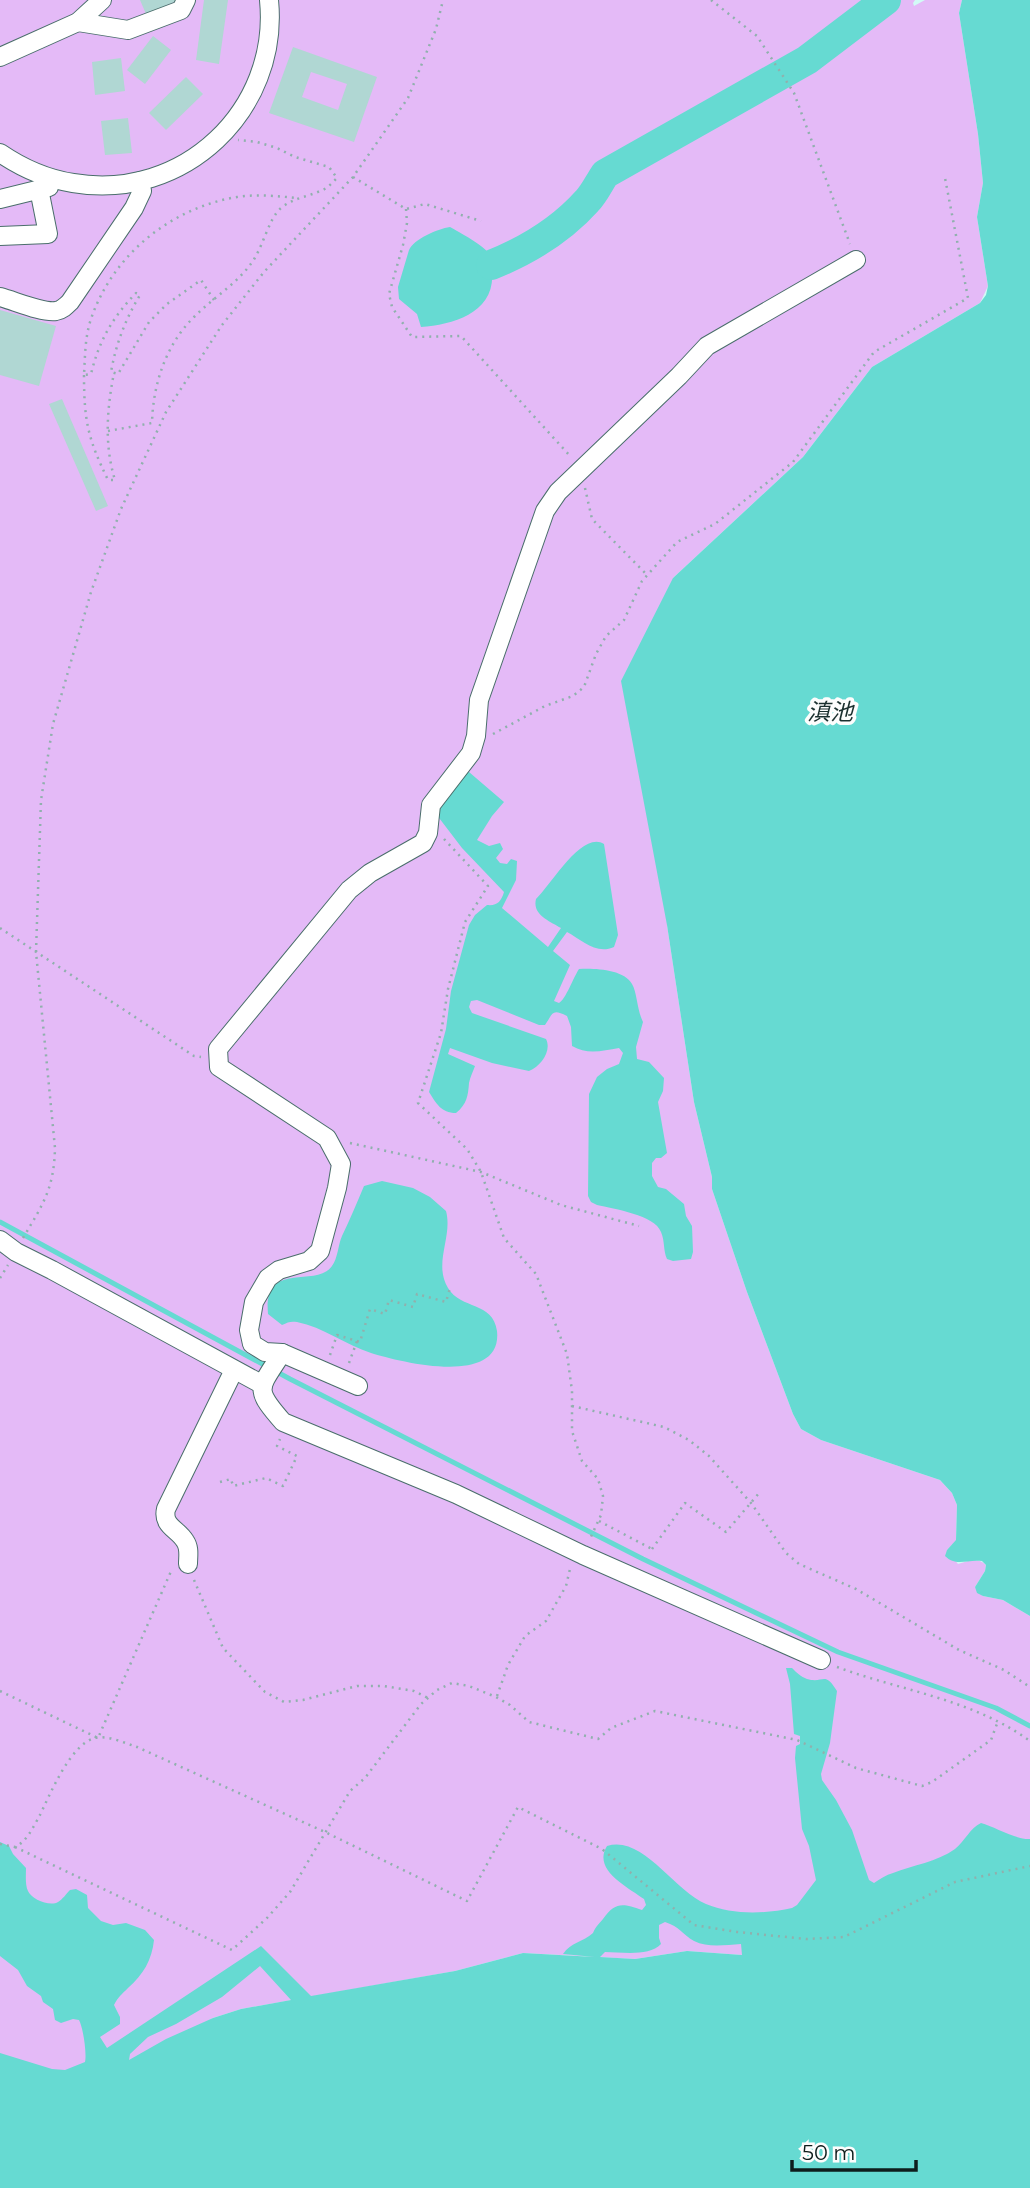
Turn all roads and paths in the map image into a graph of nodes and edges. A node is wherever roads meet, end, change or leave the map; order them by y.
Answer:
1 (102, 0) edge
2 (186, 0) edge
3 (269, 0) edge
4 (443, 0) edge
5 (711, 0) edge
6 (78, 22) junction
7 (0, 57) edge
8 (222, 134) junction
9 (0, 153) edge
10 (353, 177) junction
11 (945, 178) dead end
12 (140, 181) junction
13 (74, 184) junction
14 (39, 189) junction
15 (296, 198) junction
16 (0, 199) edge
17 (407, 209) junction
18 (481, 221) dead end
19 (0, 236) edge
20 (856, 260) joint
21 (0, 297) edge
22 (214, 300) junction
23 (114, 373) junction
24 (84, 374) junction
25 (108, 431) junction
26 (582, 469) junction
27 (647, 575) junction
28 (473, 745) junction
29 (428, 833) junction
30 (0, 928) edge
31 (36, 952) junction
32 (218, 1059) junction
33 (327, 1138) junction
34 (481, 1172) junction
35 (639, 1226) dead end
36 (23, 1239) dead end
37 (0, 1240) edge
38 (450, 1287) dead end
39 (357, 1341) junction
40 (334, 1345) dead end
41 (354, 1352) dead end
42 (280, 1356) junction
43 (234, 1370) junction
44 (265, 1381) junction
45 (358, 1386) dead end
46 (572, 1406) junction
47 (283, 1433) dead end
48 (220, 1482) dead end
49 (760, 1492) dead end
50 (751, 1503) junction
51 (598, 1523) junction
52 (185, 1540) junction
53 (585, 1551) junction
54 (188, 1564) joint
55 (821, 1660) joint
56 (1030, 1687) edge
57 (0, 1691) edge
58 (496, 1697) junction
59 (428, 1698) junction
60 (998, 1721) junction
61 (98, 1738) junction
62 (1030, 1741) edge
63 (325, 1832) junction
64 (0, 1844) edge
65 (15, 1847) junction
66 (1030, 1866) edge

1 - 6 street
2 - 6 street
3 - 8 street
4 - 10 path
5 - 20 path
6 - 7 street
8 - 12 street
8 - 15 path
9 - 13 street
10 - 17 path
10 - 31 path
11 - 27 path
12 - 13 street
12 - 21 street
13 - 14 street
14 - 16 street
14 - 19 street
15 - 22 path
15 - 24 path
17 - 18 path
17 - 26 path
20 - 26 street
22 - 23 path
22 - 25 path
23 - 24 path
23 - 25 path
24 - 25 path
26 - 27 path
26 - 28 street
27 - 28 path
28 - 29 street
29 - 32 street
29 - 34 path
30 - 31 path
31 - 32 path
31 - 36 path
32 - 33 street
33 - 34 path
33 - 42 street
34 - 35 path
34 - 46 path
37 - 43 street
38 - 39 path
39 - 40 path
39 - 41 path
42 - 44 street
42 - 45 street
43 - 44 street
43 - 52 street
44 - 53 street
46 - 50 path
46 - 51 path
47 - 48 path
49 - 50 path, bridge
50 - 51 path, bridge
50 - 56 path
51 - 53 path
52 - 54 street
52 - 61 path
53 - 55 street
53 - 58 path
54 - 59 path
55 - 60 path
57 - 61 path
58 - 59 path
58 - 60 path
59 - 63 path
60 - 62 path
61 - 63 path
61 - 65 path
63 - 65 path
63 - 66 path
64 - 65 path

